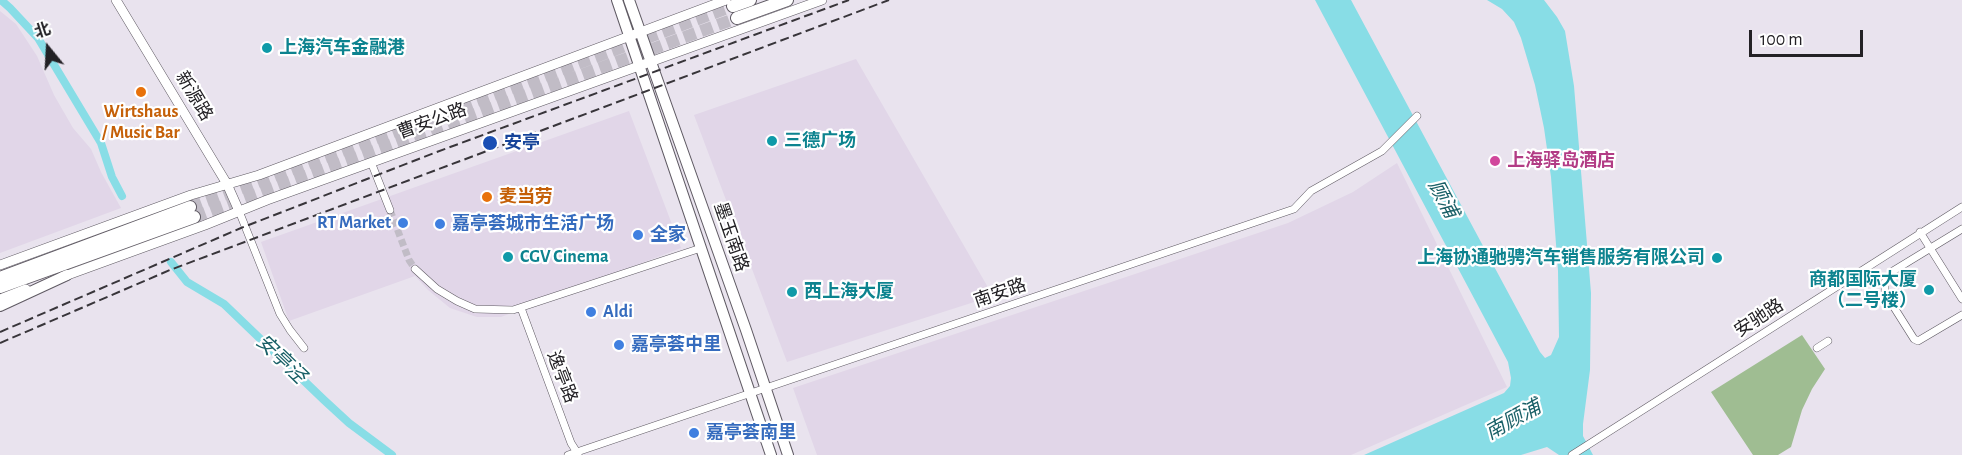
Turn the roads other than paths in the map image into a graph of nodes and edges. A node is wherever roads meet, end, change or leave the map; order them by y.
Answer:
1 (116, 0) edge
2 (617, 0) edge
3 (629, 0) edge
4 (750, 0) edge
5 (787, 0) edge
6 (822, 0) edge
7 (732, 8) edge
8 (640, 32) junction
9 (628, 36) junction
10 (651, 62) junction
11 (639, 66) junction
12 (1417, 117) dead end
13 (371, 162) junction
14 (227, 184) junction
15 (1962, 207) edge
16 (390, 210) tunnel mouth
17 (238, 211) junction
18 (1962, 229) edge
19 (1920, 232) junction
20 (701, 248) junction
21 (1931, 249) junction
22 (0, 265) edge
23 (415, 269) tunnel mouth
24 (67, 275) junction
25 (0, 278) edge
26 (0, 287) edge
27 (0, 299) edge
28 (1962, 299) edge
29 (0, 306) edge
30 (520, 308) junction
31 (1962, 315) edge
32 (1828, 341) dead end
33 (304, 348) dead end
34 (1817, 348) dead end
35 (765, 388) junction
36 (750, 393) junction
37 (578, 453) edge
38 (568, 455) edge
39 (771, 455) edge
40 (788, 455) edge
41 (1572, 455) edge

1 - 14 main road, 新源路
2 - 9 main road, 墨玉南路
3 - 8 main road, 墨玉南路
4 - 7 highway
5 - 7 highway
6 - 10 main road
7 - 8 main road
8 - 9 main road, 曹安公路
8 - 10 main road, 墨玉南路
9 - 11 main road, 墨玉南路
9 - 14 main road, 曹安公路
10 - 11 main road, 曹安公路
10 - 35 main road, 墨玉南路
11 - 13 main road, 曹安公路
11 - 20 main road, 墨玉南路
12 - 35 street, 南安路
13 - 16 street
13 - 17 main road, 曹安公路
14 - 17 main road, 新源路
14 - 22 main road, 曹安公路
15 - 19 street, 安驰路
17 - 24 main road, 曹安公路
17 - 33 street
18 - 21 street
19 - 21 street
19 - 41 street, 安驰路
20 - 30 street
20 - 36 main road, 墨玉南路
21 - 28 street
21 - 31 street
23 - 30 street
24 - 27 main road, 曹安公路
24 - 29 main road
25 - 26 highway
30 - 37 street, 逸亭路
32 - 34 street
35 - 36 street, 南安路
35 - 40 main road, 墨玉南路
36 - 37 street, 南安路
36 - 39 main road, 墨玉南路
37 - 38 street, 南安路

